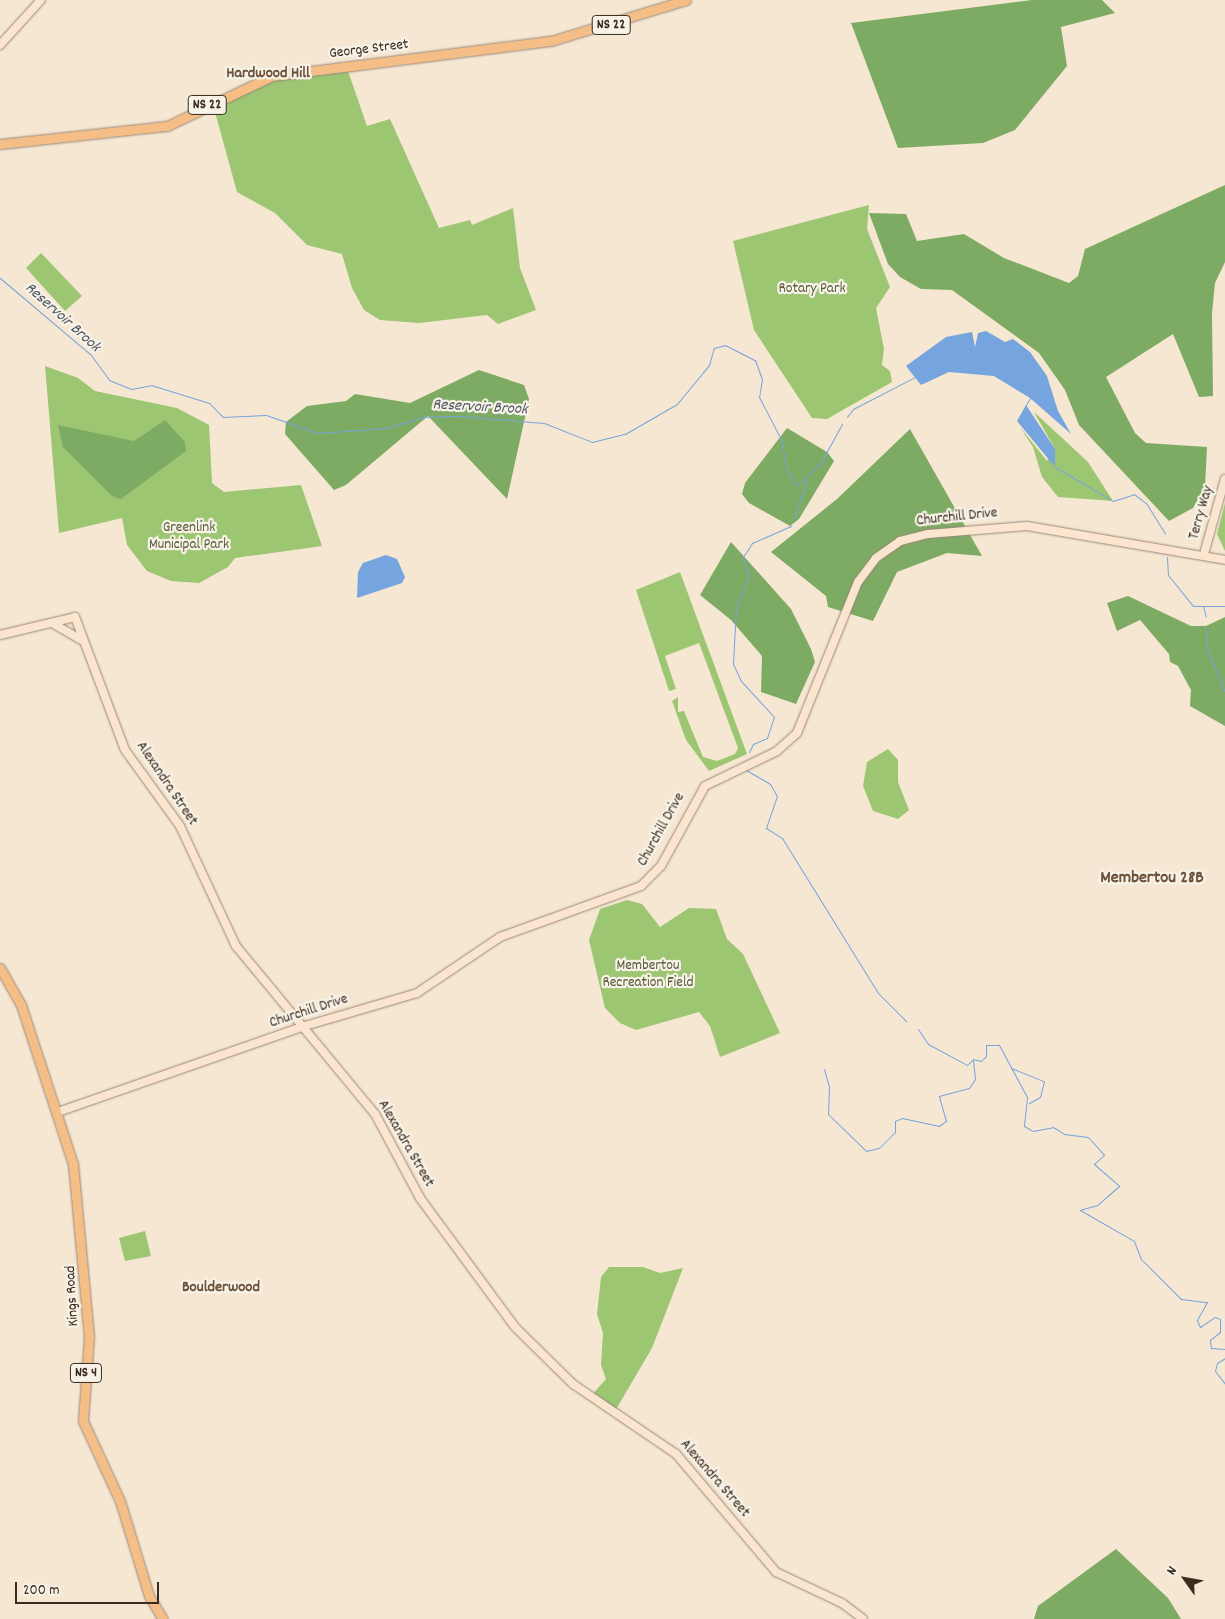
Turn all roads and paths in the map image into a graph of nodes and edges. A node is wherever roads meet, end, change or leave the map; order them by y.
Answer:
1 (41, 0) edge
2 (686, 0) edge
3 (0, 45) edge
4 (0, 144) edge
5 (1225, 479) edge
6 (1204, 554) junction
7 (1225, 560) edge
8 (50, 623) junction
9 (0, 635) edge
10 (84, 641) junction
11 (0, 968) edge
12 (305, 1026) junction
13 (58, 1112) junction
14 (163, 1619) edge
15 (863, 1619) edge

1 - 3 main road
2 - 4 main road, George Street / NS 22
5 - 6 main road, Terry Way
6 - 7 main road, Churchill Drive
6 - 12 main road, Churchill Drive
8 - 9 main road, Alexandra Street
8 - 10 main road
8 - 10 main road, Alexandra Street
10 - 12 main road, Alexandra Street
11 - 13 main road, Kings Road / NS 4
12 - 13 main road, Churchill Drive
12 - 15 main road, Alexandra Street
13 - 14 main road, Kings Road / NS 4

